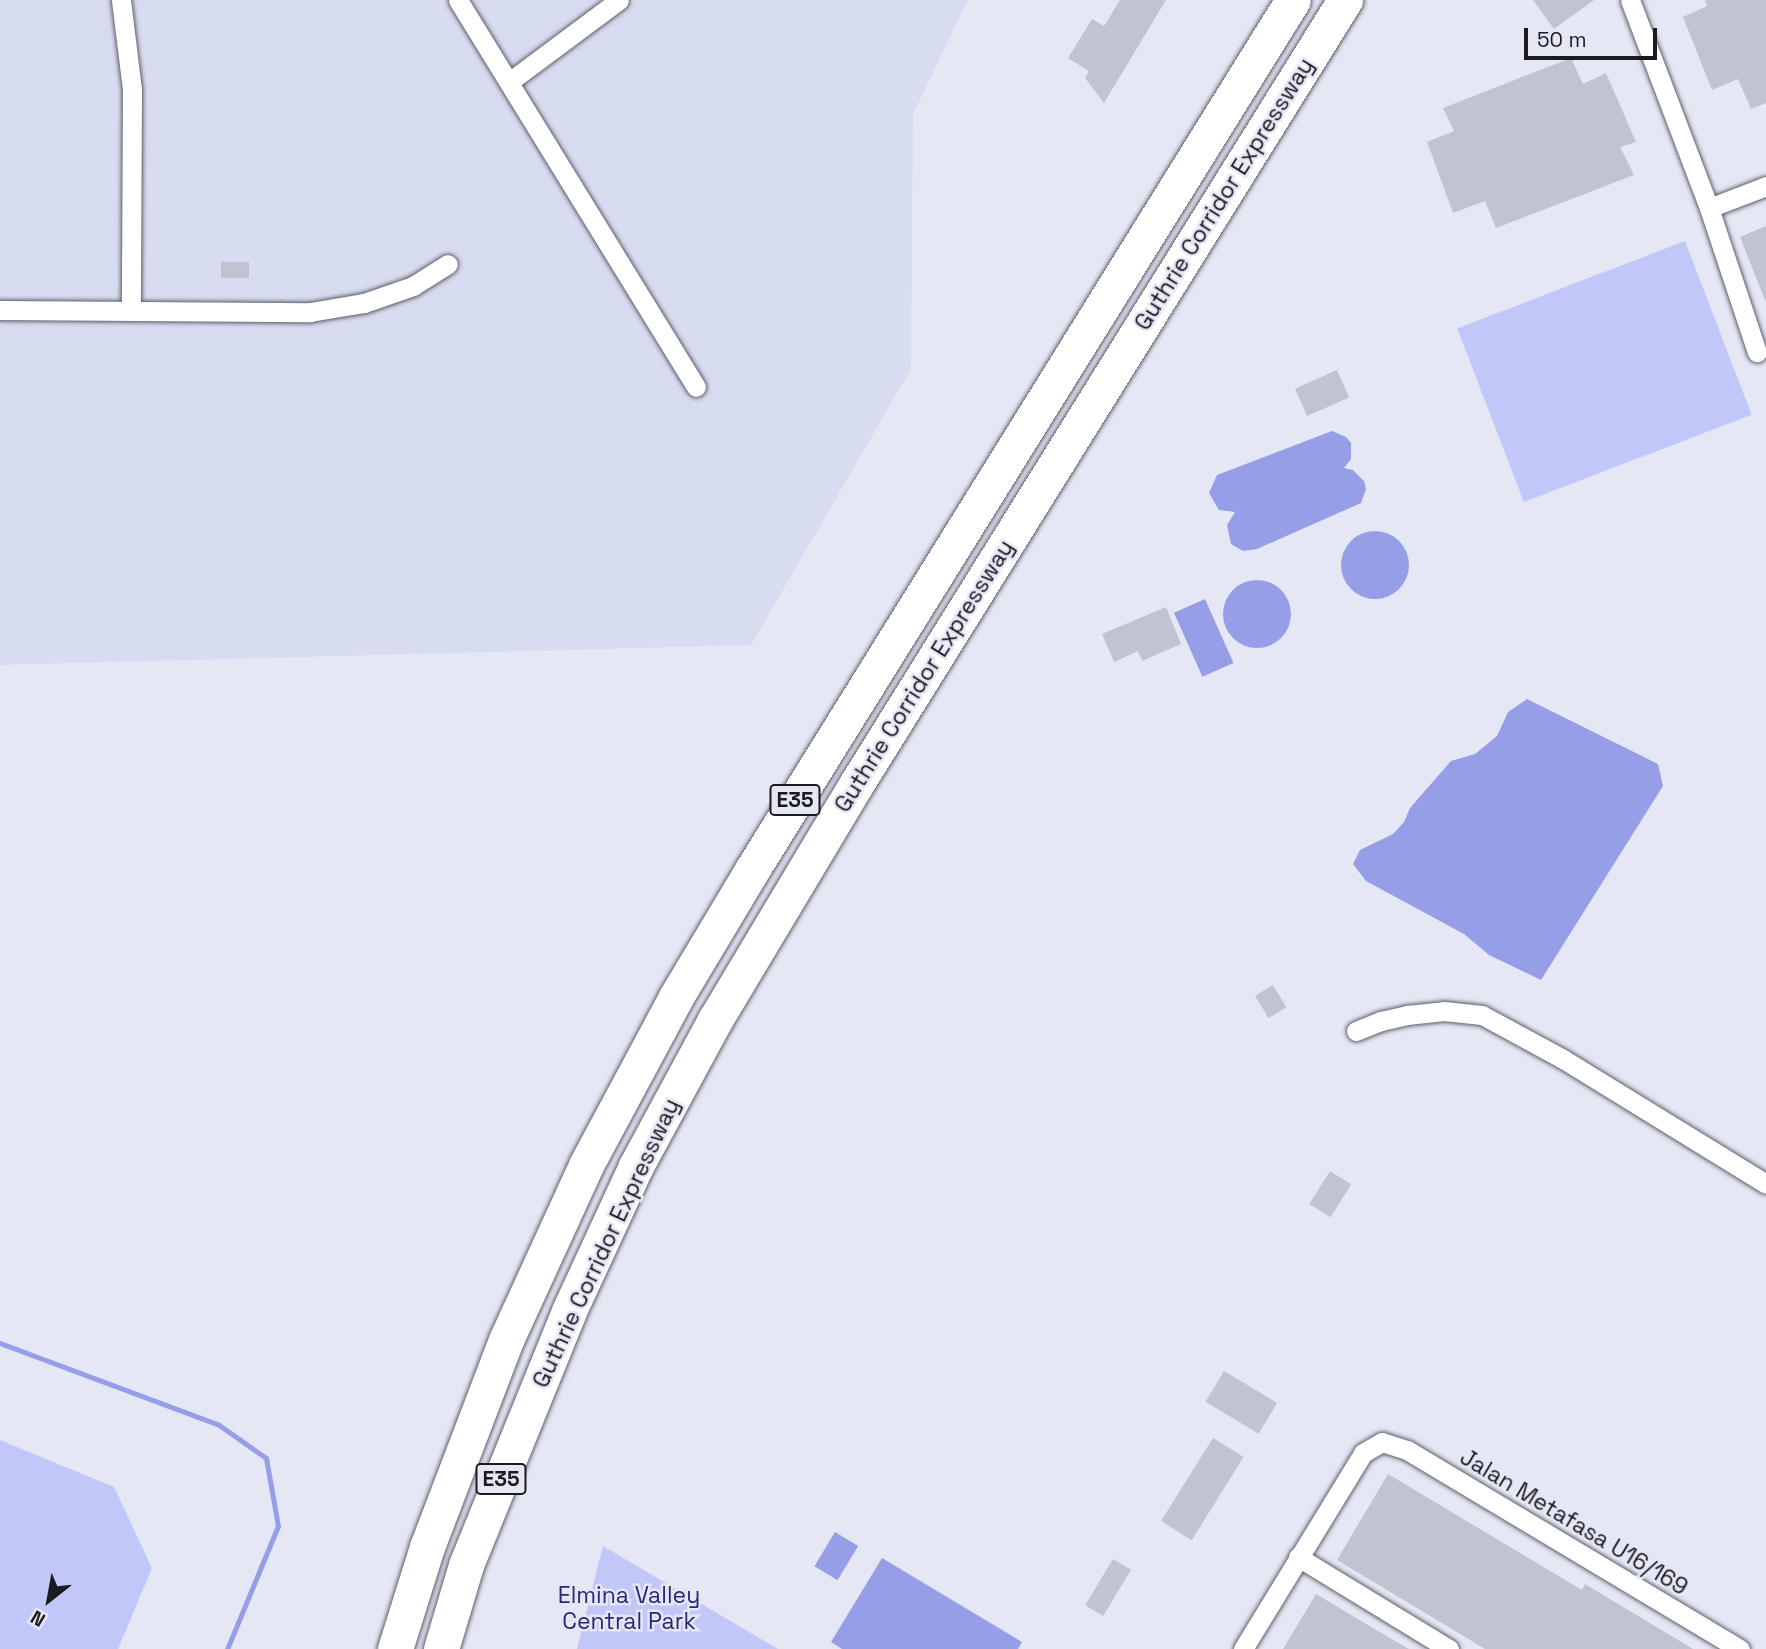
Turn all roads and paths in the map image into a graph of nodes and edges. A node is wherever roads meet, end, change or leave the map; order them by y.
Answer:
1 (121, 0) edge
2 (458, 0) edge
3 (618, 0) edge
4 (1293, 0) edge
5 (1345, 0) edge
6 (1630, 0) edge
7 (509, 82) junction
8 (1766, 186) edge
9 (1709, 208) junction
10 (448, 264) dead end
11 (0, 310) edge
12 (131, 312) junction
13 (1757, 352) dead end
14 (696, 387) dead end
15 (1356, 1031) dead end
16 (1766, 1184) edge
17 (1298, 1557) junction
18 (395, 1649) edge
19 (441, 1649) edge
20 (1243, 1649) edge
21 (1449, 1649) edge
22 (1740, 1649) edge

1 - 12 street
2 - 7 street
3 - 7 street
4 - 18 highway, Guthrie Corridor Expressway / E35
5 - 19 highway, Guthrie Corridor Expressway / E35
6 - 9 street
7 - 14 street
8 - 9 street
9 - 13 street
10 - 12 street
11 - 12 street
15 - 16 street
17 - 20 street
17 - 21 street
17 - 22 street, Jalan Metafasa U16/169

